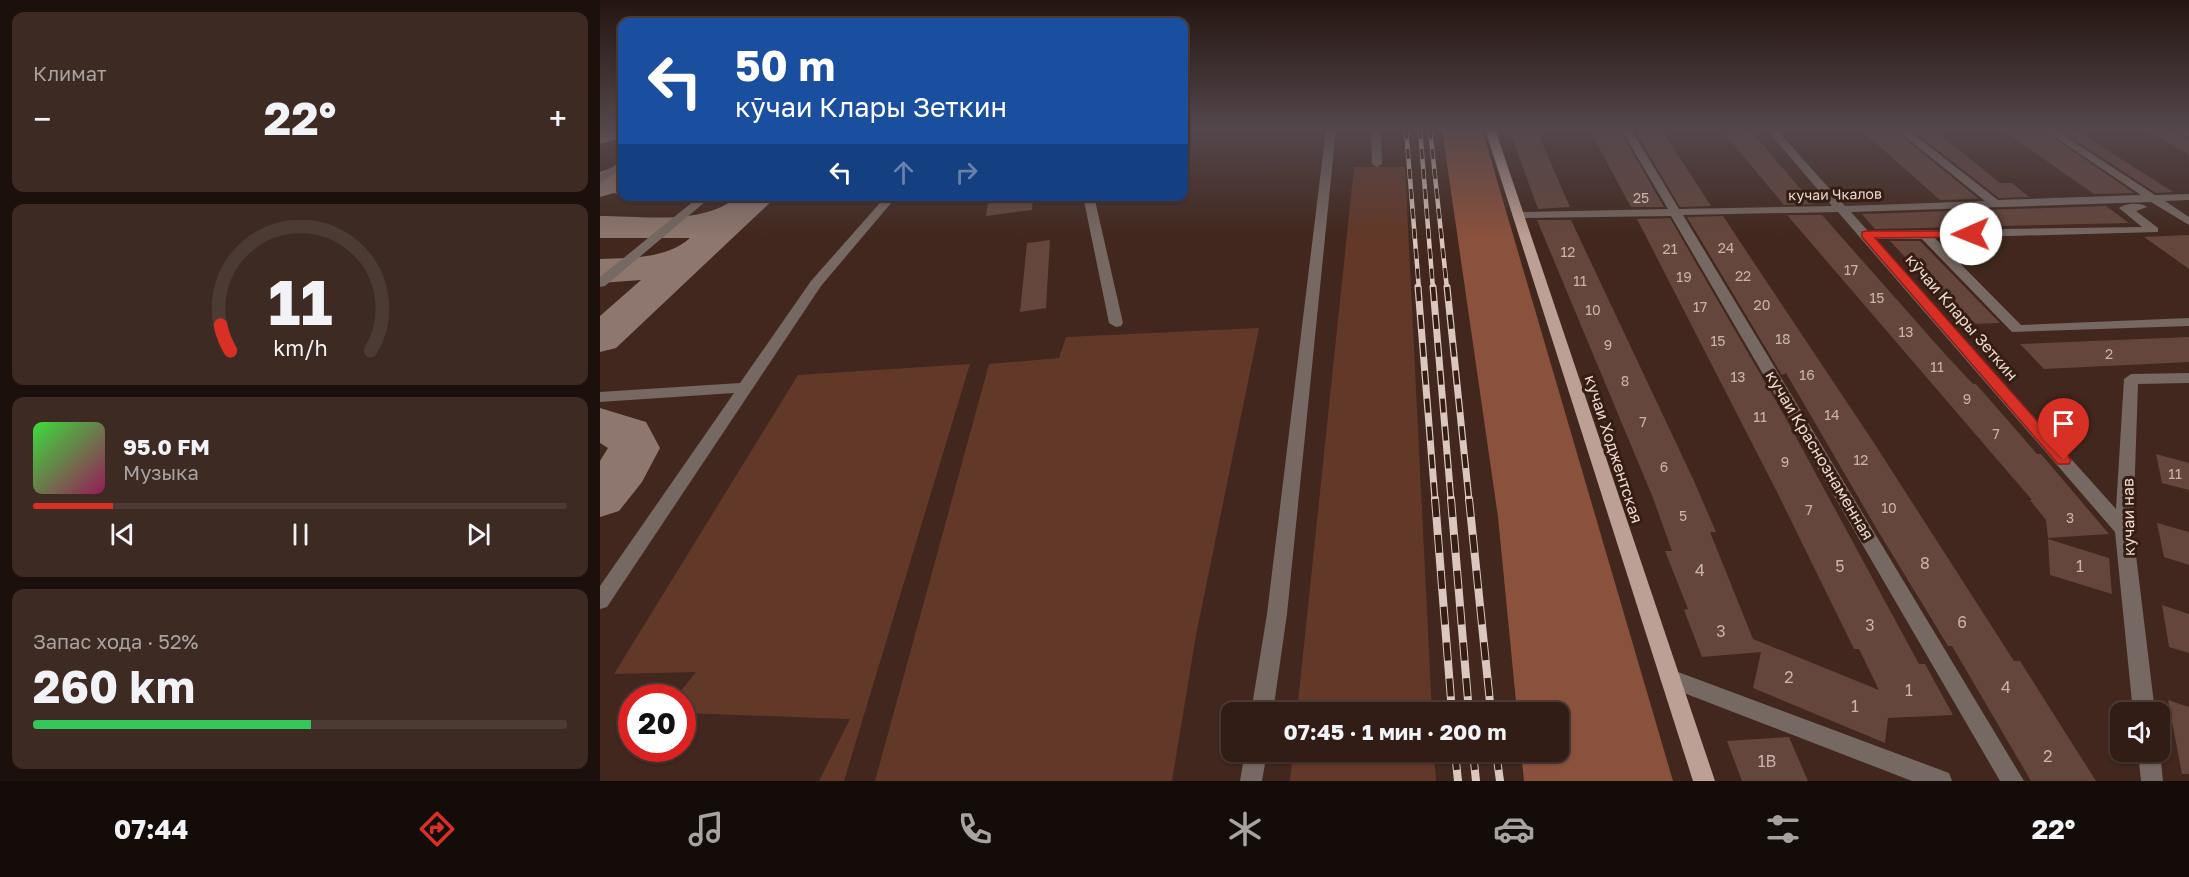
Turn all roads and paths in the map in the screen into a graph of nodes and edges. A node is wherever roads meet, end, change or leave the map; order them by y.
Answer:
1 (1326, 165) edge
2 (1502, 165) edge
3 (1648, 165) edge
4 (1804, 165) edge
5 (1947, 165) edge
6 (2105, 165) edge
7 (618, 167) edge
8 (611, 172) junction
9 (618, 172) edge
10 (600, 180) edge
11 (2189, 197) edge
12 (2157, 199) junction
13 (701, 201) edge
14 (888, 201) edge
15 (1089, 201) edge
16 (1996, 204) junction
17 (2168, 206) junction
18 (1843, 209) junction
19 (1676, 212) junction
20 (1518, 215) junction
21 (2189, 222) edge
22 (1866, 234) junction
23 (1925, 235) junction
24 (600, 283) edge
25 (2189, 322) edge
26 (1116, 323) dead end
27 (2189, 378) edge
28 (744, 388) junction
29 (600, 397) edge
30 (2124, 530) junction
31 (600, 601) edge
32 (1670, 678) junction
33 (1264, 702) edge
34 (2143, 702) edge
35 (1254, 762) edge
36 (2149, 762) edge
37 (1251, 781) edge
38 (1704, 781) edge
39 (1941, 781) edge
40 (2013, 781) edge
41 (2152, 781) edge

1 - 33 street
2 - 20 main road, кучаи Ходжентская
3 - 19 street, кучаи Краснознаменная
4 - 18 street, кӯчаи Клары Зеткин
5 - 16 street
6 - 12 street
7 - 8 street
8 - 9 street
8 - 10 street
11 - 12 street, кучаи Чкалов
12 - 16 street, кучаи Чкалов
12 - 17 street
13 - 24 street
14 - 28 street
15 - 26 street
16 - 18 street, кучаи Чкалов
17 - 21 street
17 - 23 street
18 - 19 street, кучаи Чкалов
18 - 22 street, кӯчаи Клары Зеткин
19 - 20 street, кучаи Чкалов
19 - 40 street, кучаи Краснознаменная
20 - 32 main road, кучаи Ходжентская
22 - 23 street
22 - 30 street, кӯчаи Клары Зеткин
23 - 25 street
27 - 30 street, кучаи нав
28 - 29 street
28 - 31 street
30 - 34 street, кучаи нав
32 - 38 main road, кучаи Ходжентская
32 - 39 street
35 - 37 street
36 - 41 street

